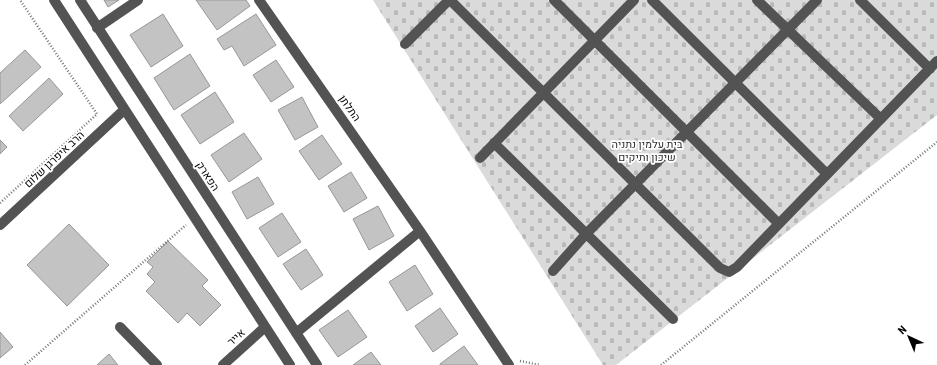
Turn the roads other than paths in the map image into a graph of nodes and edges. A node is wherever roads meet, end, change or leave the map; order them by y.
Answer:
1 (54, 0) edge
2 (80, 0) edge
3 (138, 0) edge
4 (259, 0) edge
5 (450, 0) edge
6 (554, 0) edge
7 (634, 0) edge
8 (652, 0) edge
9 (757, 0) edge
10 (817, 0) edge
11 (860, 0) edge
12 (97, 28) junction
13 (787, 30) junction
14 (595, 40) junction
15 (405, 44) dead end
16 (934, 65) edge
17 (736, 82) junction
18 (544, 92) junction
19 (124, 110) junction
20 (881, 120) junction
21 (686, 133) junction
22 (494, 143) junction
23 (480, 158) dead end
24 (827, 174) junction
25 (635, 184) junction
26 (779, 224) junction
27 (0, 225) edge
28 (420, 231) junction
29 (586, 234) junction
30 (553, 271) dead end
31 (673, 318) dead end
32 (120, 327) dead end
33 (265, 327) junction
34 (296, 333) junction
35 (157, 365) edge
36 (223, 365) edge
37 (290, 365) edge
38 (317, 365) edge
39 (509, 365) edge

1 - 19 street
2 - 12 street, הפארק
3 - 12 street
4 - 28 street, התלתן
5 - 15 street
5 - 18 street
6 - 14 street
7 - 14 street
8 - 17 street
9 - 13 street
10 - 13 street
11 - 16 street
12 - 34 street, הפארק
13 - 17 street
13 - 20 street
14 - 18 street
14 - 21 street
16 - 20 street
17 - 21 street
17 - 24 street
18 - 22 street
18 - 25 street
19 - 27 street, הרב איפרגן שלום
19 - 33 street
20 - 24 street
21 - 25 street
21 - 26 street
22 - 23 street
22 - 29 street
24 - 26 street
25 - 26 street
25 - 29 street
28 - 34 street
28 - 39 street, התלתן
29 - 30 street
29 - 31 street
32 - 35 street
33 - 36 street, אייר
33 - 37 street
34 - 38 street, הפארק

